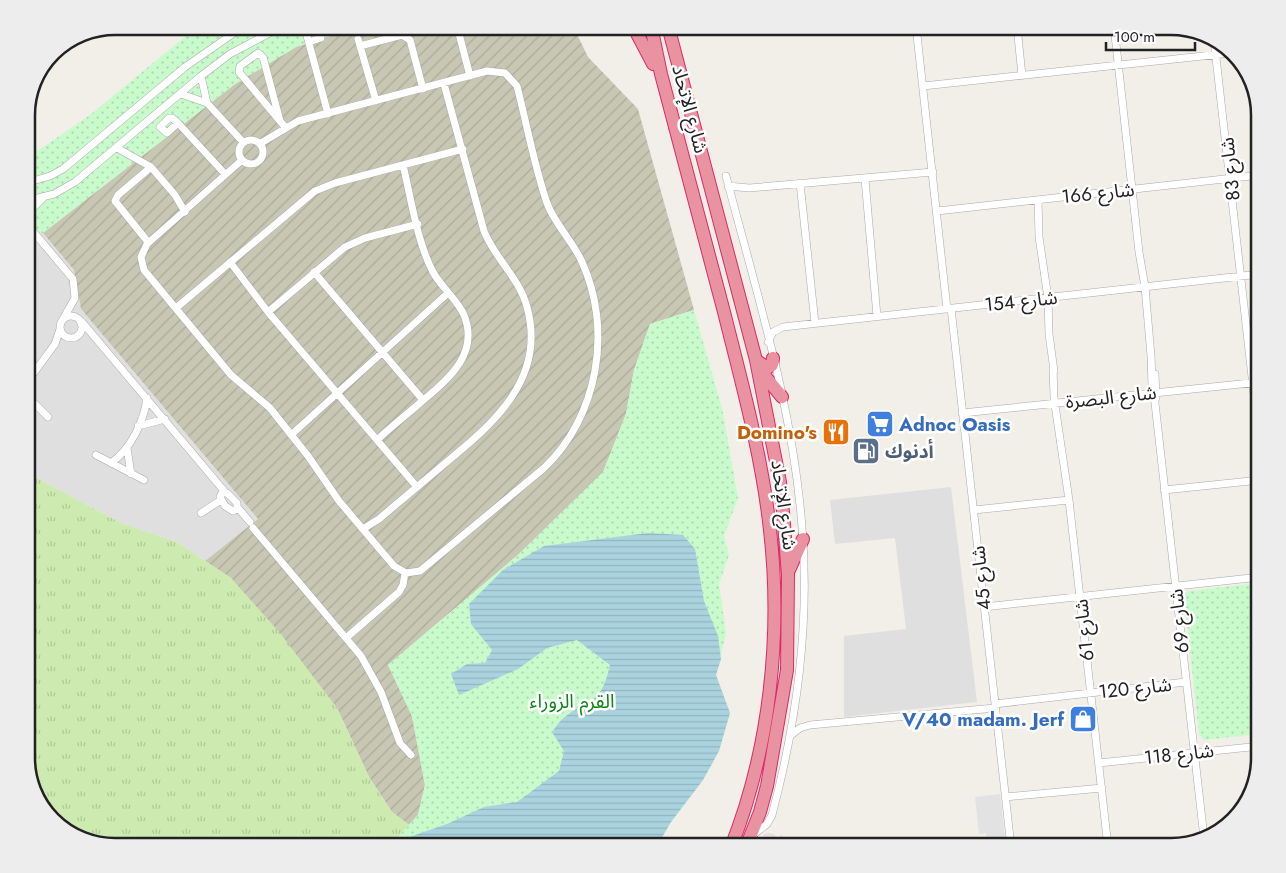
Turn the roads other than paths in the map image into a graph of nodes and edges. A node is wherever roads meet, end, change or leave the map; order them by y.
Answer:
1 (230, 35) edge
2 (266, 35) edge
3 (459, 35) edge
4 (638, 35) edge
5 (653, 35) edge
6 (670, 35) edge
7 (677, 35) edge
8 (917, 35) edge
9 (1018, 35) edge
10 (1115, 35) edge
11 (309, 42) dead end
12 (1215, 49) edge
13 (1223, 54) edge
14 (1216, 55) junction
15 (1118, 65) junction
16 (661, 74) junction
17 (679, 74) junction
18 (201, 76) junction
19 (470, 76) junction
20 (1022, 76) junction
21 (444, 84) junction
22 (923, 86) junction
23 (422, 89) junction
24 (181, 94) junction
25 (376, 101) junction
26 (207, 103) junction
27 (328, 114) junction
28 (178, 123) dead end
29 (282, 124) junction
30 (243, 142) junction
31 (261, 143) junction
32 (116, 148) junction
33 (463, 149) junction
34 (242, 160) junction
35 (403, 165) junction
36 (151, 167) junction
37 (933, 172) junction
38 (225, 174) junction
39 (726, 176) dead end
40 (1251, 176) edge
41 (1230, 178) junction
42 (865, 179) junction
43 (35, 180) edge
44 (800, 184) junction
45 (728, 186) junction
46 (749, 188) junction
47 (1132, 189) junction
48 (44, 197) junction
49 (35, 199) edge
50 (1036, 200) junction
51 (732, 201) junction
52 (35, 206) edge
53 (937, 211) junction
54 (185, 212) junction
55 (418, 224) junction
56 (35, 233) edge
57 (148, 242) junction
58 (230, 262) junction
59 (314, 272) junction
60 (1251, 275) edge
61 (1241, 276) junction
62 (1143, 287) junction
63 (448, 293) junction
64 (1046, 298) junction
65 (73, 302) junction
66 (176, 308) junction
67 (949, 308) junction
68 (268, 312) junction
69 (877, 316) junction
70 (763, 318) junction
71 (63, 319) junction
72 (80, 320) junction
73 (815, 323) junction
74 (783, 327) junction
75 (60, 329) junction
76 (78, 336) junction
77 (68, 337) junction
78 (99, 341) junction
79 (768, 342) junction
80 (55, 344) junction
81 (1251, 347) edge
82 (382, 351) junction
83 (773, 358) junction
84 (757, 363) junction
85 (35, 369) edge
86 (1251, 383) edge
87 (1155, 393) junction
88 (338, 394) junction
89 (782, 397) junction
90 (147, 398) junction
91 (423, 400) junction
92 (35, 403) edge
93 (1057, 403) junction
94 (962, 413) junction
95 (48, 417) dead end
96 (165, 419) junction
97 (138, 426) junction
98 (291, 435) junction
99 (377, 440) junction
100 (127, 448) junction
101 (96, 455) dead end
102 (110, 463) junction
103 (131, 474) junction
104 (144, 480) dead end
105 (1251, 481) edge
106 (417, 487) junction
107 (1164, 490) junction
108 (225, 492) junction
109 (220, 500) junction
110 (1070, 500) junction
111 (238, 508) junction
112 (974, 510) junction
113 (201, 513) dead end
114 (363, 529) junction
115 (803, 540) junction
116 (405, 573) junction
117 (788, 575) junction
118 (1251, 578) edge
119 (1175, 586) junction
120 (1080, 597) junction
121 (984, 607) junction
122 (346, 638) junction
123 (1186, 682) junction
124 (1091, 693) junction
125 (995, 706) junction
126 (795, 713) junction
127 (810, 725) junction
128 (791, 735) junction
129 (1251, 747) edge
130 (1194, 753) junction
131 (411, 755) dead end
132 (1099, 763) junction
133 (1102, 788) junction
134 (1005, 797) junction
135 (1203, 831) edge
136 (734, 838) edge
137 (749, 838) edge
138 (753, 838) edge
139 (1010, 838) edge
140 (1107, 838) edge

1 - 43 street
2 - 18 street
3 - 19 street
4 - 16 highway
5 - 16 highway, شارع الإتحاد
6 - 17 highway, شارع الإتحاد
7 - 17 highway
8 - 22 street, شارع 45
9 - 20 street
10 - 15 street, شارع 69
11 - 27 street
12 - 14 street, شارع 83
13 - 14 street
14 - 15 street
14 - 41 street, شارع 83
15 - 20 street
15 - 47 street, شارع 69
16 - 136 highway, شارع الإتحاد
17 - 84 highway, شارع الإتحاد
18 - 24 street
18 - 26 street
19 - 21 street
19 - 116 street
20 - 22 street
21 - 23 street
21 - 33 street
22 - 37 street, شارع 45
23 - 25 street
23 - 25 street
24 - 26 street
24 - 32 street
25 - 27 street
26 - 30 street
27 - 29 street
28 - 38 street
29 - 29 street
29 - 31 street
30 - 31 street
30 - 34 street
31 - 34 street
32 - 36 street
32 - 48 street
33 - 35 street
33 - 106 street
34 - 38 street
35 - 55 street
35 - 58 street
36 - 54 street
36 - 57 street
37 - 42 street
37 - 53 street, شارع 45
38 - 54 street
39 - 45 street
40 - 41 street, شارع 166
41 - 47 street, شارع 166
41 - 61 street, شارع 83
42 - 44 street
42 - 69 street
44 - 46 street
44 - 73 street
45 - 46 street
45 - 51 street
46 - 51 street
47 - 50 street, شارع 166
47 - 62 street, شارع 69
48 - 49 street
48 - 52 street
50 - 53 street, شارع 166
50 - 64 street, شارع 61
51 - 70 street
53 - 67 street, شارع 45
54 - 57 street
55 - 59 street
55 - 63 street
56 - 65 street
57 - 66 street
58 - 66 street
58 - 68 street
59 - 68 street
59 - 82 street
60 - 61 street, شارع 154
61 - 62 street, شارع 154
61 - 81 street, شارع 83
62 - 64 street, شارع 154
62 - 87 street, شارع 69
63 - 82 street
63 - 91 street
64 - 67 street, شارع 154
64 - 93 street, شارع 61
65 - 71 street
65 - 72 street
66 - 98 street
67 - 69 street, شارع 154
67 - 94 street, شارع 45
68 - 88 street
69 - 73 street, شارع 154
70 - 74 street
70 - 79 street
71 - 72 street
71 - 75 street
72 - 76 street
72 - 78 street
73 - 74 street, شارع 154
74 - 79 street
75 - 77 street
75 - 80 street
76 - 77 street
76 - 78 street
77 - 80 street
78 - 90 street
79 - 83 street
80 - 85 street
82 - 88 street
82 - 91 street
83 - 84 highway
83 - 89 street
84 - 89 highway
84 - 117 highway, شارع الإتحاد
86 - 87 street, شارع البصرة
87 - 93 street, شارع البصرة
87 - 107 street, شارع 69
88 - 98 street
88 - 99 street
89 - 115 street
90 - 96 street
90 - 97 street
91 - 99 street
92 - 95 street
93 - 94 street, شارع البصرة
93 - 110 street, شارع 61
94 - 112 street, شارع 45
96 - 97 street
96 - 108 street
97 - 100 street
98 - 114 street
99 - 106 street
100 - 102 street
100 - 103 street
101 - 102 street
102 - 103 street
103 - 104 street
105 - 107 street
106 - 114 street
107 - 119 street, شارع 69
108 - 109 street
108 - 111 street
109 - 111 street
109 - 113 street
110 - 112 street
110 - 120 street, شارع 61
111 - 122 street
112 - 121 street, شارع 45
114 - 116 street
115 - 117 highway
115 - 126 street
116 - 122 street
117 - 137 highway, شارع الإتحاد
118 - 119 street
119 - 120 street
119 - 123 street, شارع 69
120 - 121 street
120 - 124 street, شارع 61
121 - 125 street, شارع 45
122 - 131 street
123 - 124 street, شارع 120
123 - 130 street, شارع 69
124 - 125 street, شارع 120
124 - 132 street, شارع 61
125 - 127 street, شارع 120
125 - 134 street, شارع 45
126 - 127 street
126 - 128 street
127 - 128 street, شارع 120
128 - 138 street
129 - 130 street, شارع 118
130 - 132 street, شارع 118
130 - 135 street, شارع 69
132 - 133 street, شارع 61
133 - 134 street
133 - 140 street, شارع 61
134 - 139 street, شارع 45

